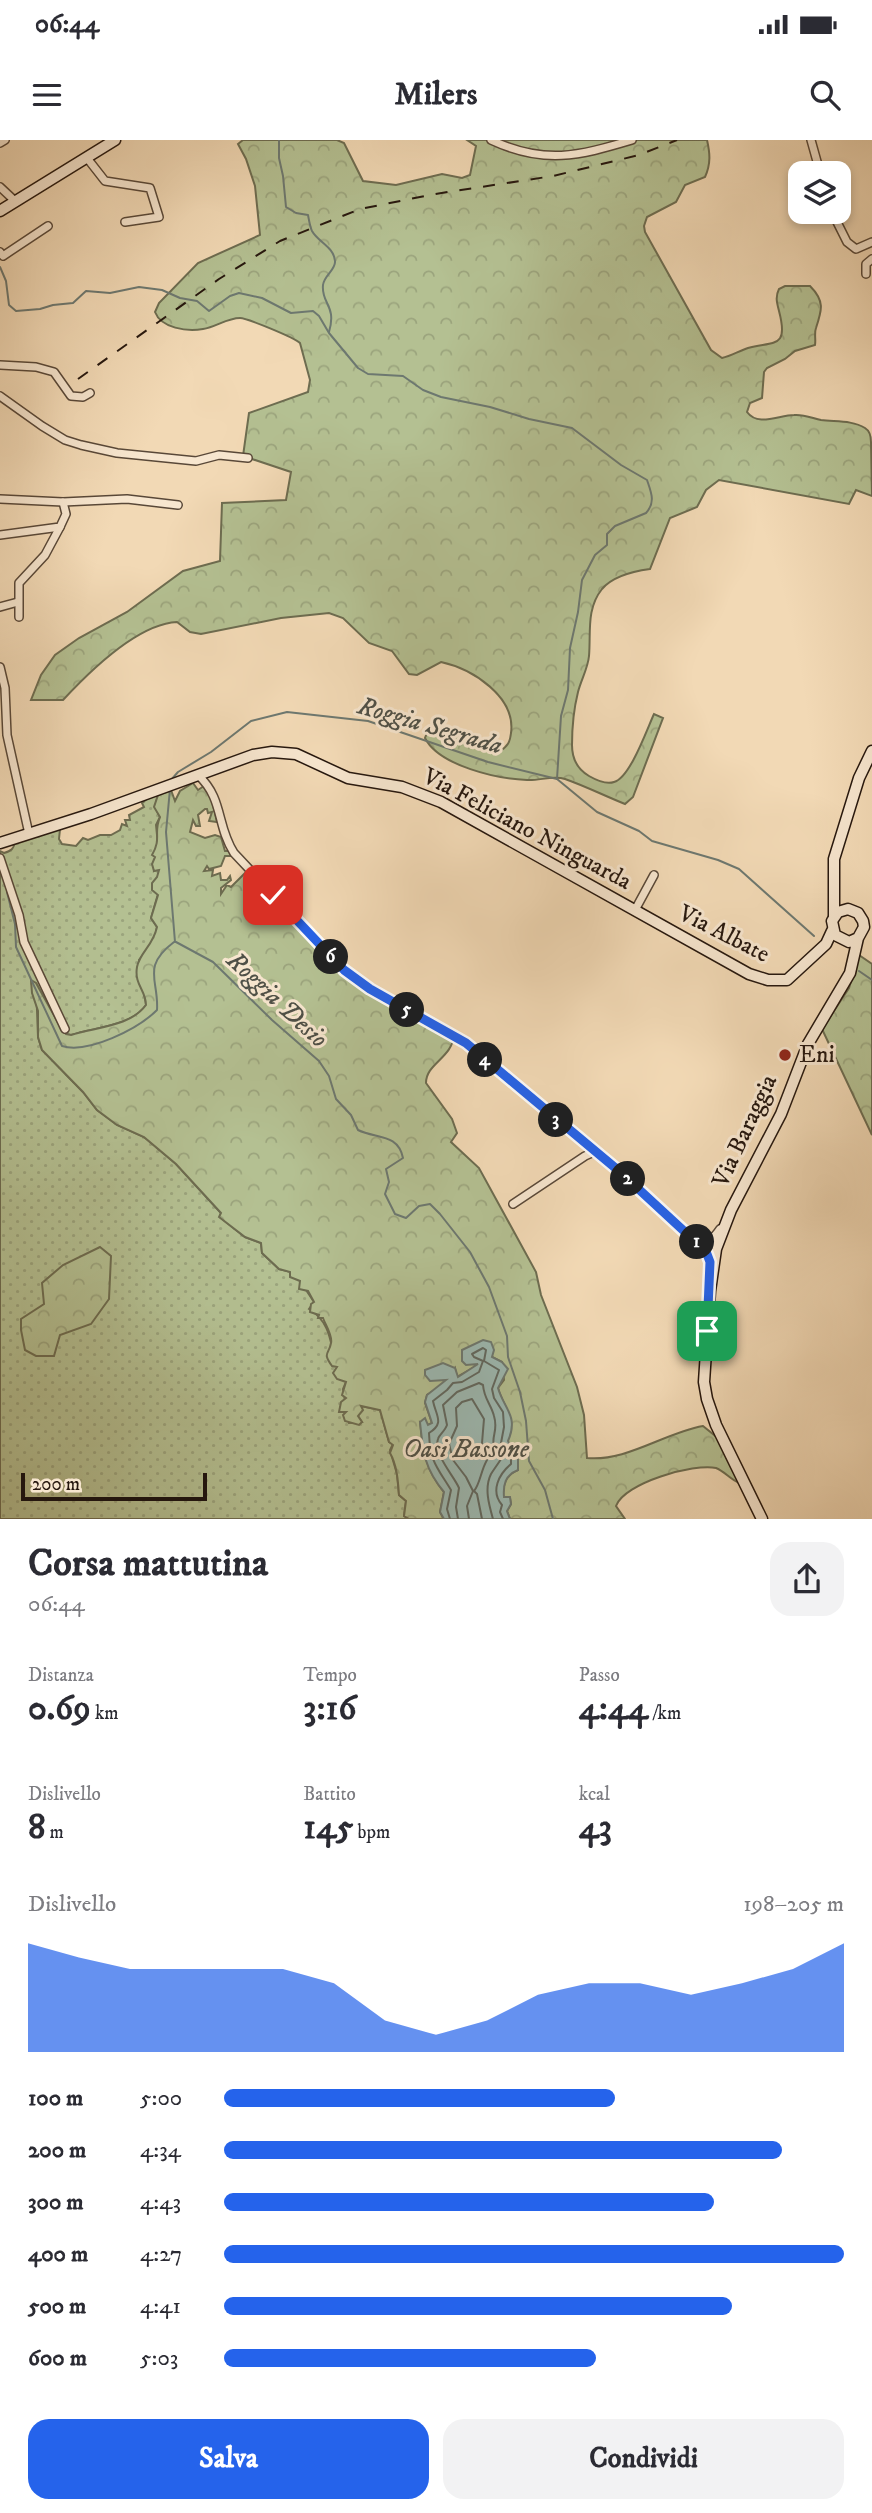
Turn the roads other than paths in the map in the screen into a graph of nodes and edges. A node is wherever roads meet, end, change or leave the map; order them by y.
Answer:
1 (5, 140) edge
2 (115, 140) edge
3 (491, 140) edge
4 (632, 140) edge
5 (811, 140) edge
6 (0, 143) edge
7 (87, 158) junction
8 (817, 161) edge
9 (0, 187) edge
10 (16, 202) junction
11 (0, 211) edge
12 (125, 222) dead end
13 (838, 224) edge
14 (48, 226) dead end
15 (872, 242) edge
16 (0, 252) edge
17 (872, 259) edge
18 (866, 274) dead end
19 (0, 365) edge
20 (90, 393) dead end
21 (0, 396) edge
22 (248, 458) dead end
23 (0, 499) edge
24 (63, 502) junction
25 (178, 505) dead end
26 (60, 527) junction
27 (0, 535) edge
28 (18, 602) junction
29 (0, 607) edge
30 (19, 617) dead end
31 (0, 667) edge
32 (872, 751) edge
33 (198, 775) junction
34 (29, 834) junction
35 (0, 842) edge
36 (0, 858) edge
37 (654, 875) dead end
38 (835, 880) junction
39 (635, 910) junction
40 (834, 916) junction
41 (863, 921) edge
42 (838, 937) junction
43 (853, 959) junction
44 (65, 1029) dead end
45 (594, 1152) junction
46 (513, 1204) dead end
47 (731, 1211) junction
48 (698, 1244) junction
49 (716, 1249) junction
50 (710, 1290) junction
51 (762, 1519) edge

1 - 6 street
2 - 7 street
3 - 4 street
5 - 8 street
7 - 10 street
7 - 12 street
9 - 10 street
10 - 11 street
13 - 15 street
14 - 16 street
17 - 18 street
19 - 20 street
21 - 22 street
23 - 24 street
24 - 25 street
24 - 26 street
26 - 27 street
26 - 28 street
28 - 29 street
28 - 30 street
31 - 34 street
32 - 38 street, Via Albate
33 - 34 street, Via Feliciano Ninguarda
33 - 39 street, Via Feliciano Ninguarda
33 - 45 street, Via Baraggia
34 - 35 street, Via Feliciano Ninguarda
36 - 44 street
37 - 39 street
38 - 40 street, Via Albate
38 - 41 street
39 - 42 street, Via Albate
40 - 41 street
40 - 42 street, Via Albate
41 - 42 street
41 - 43 street, Via Baraggia
42 - 43 street
43 - 47 street, Via Baraggia
45 - 46 street
45 - 48 street, Via Baraggia
47 - 48 street
47 - 49 street, Via Baraggia
48 - 49 street
48 - 50 street, Via Baraggia
49 - 50 street, Via Baraggia
50 - 51 street, Via Baraggia

